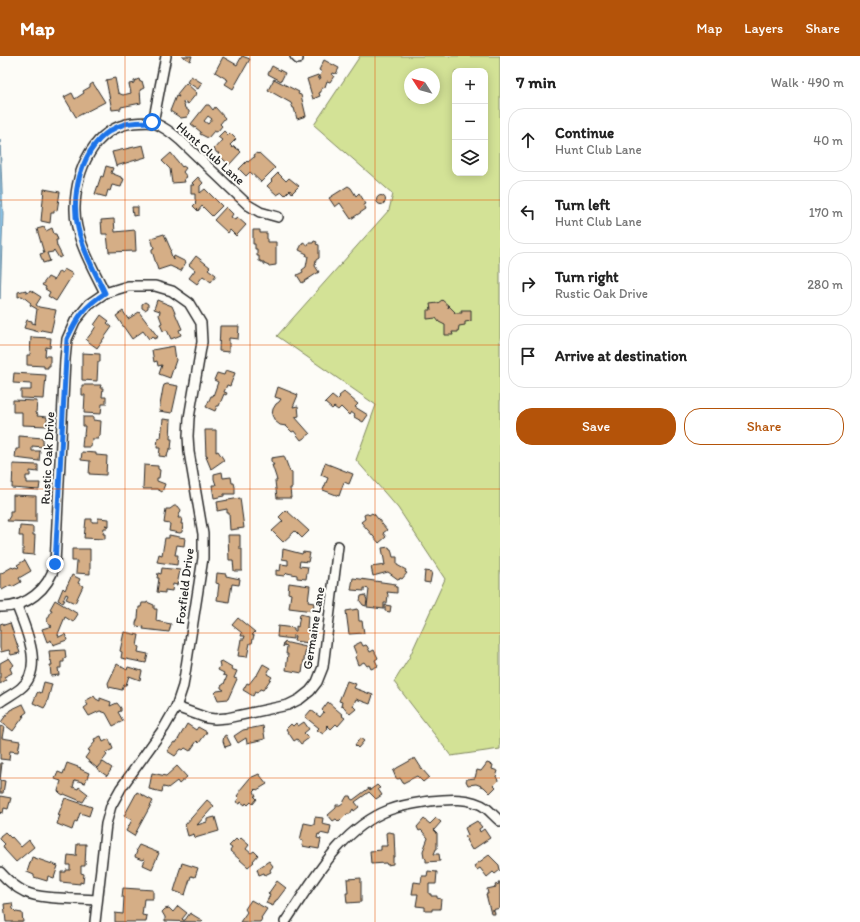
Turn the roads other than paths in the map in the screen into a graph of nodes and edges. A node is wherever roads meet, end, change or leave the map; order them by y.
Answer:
1 (166, 56) edge
2 (152, 122) junction
3 (278, 217) dead end
4 (105, 293) junction
5 (338, 546) dead end
6 (17, 606) junction
7 (0, 607) edge
8 (0, 702) edge
9 (176, 707) junction
10 (500, 821) edge
11 (0, 872) edge
12 (96, 900) junction
13 (95, 922) edge
14 (286, 922) edge

1 - 2 street
2 - 3 street, Hunt Club Lane
2 - 4 street
4 - 6 street, Rustic Oak Drive
4 - 9 street, Foxfield Drive
5 - 9 street, Germaine Lane
6 - 7 street, Rustic Oak Drive
6 - 8 street
9 - 12 street, Foxfield Drive
10 - 14 street
11 - 12 street
12 - 13 street, Foxfield Drive

